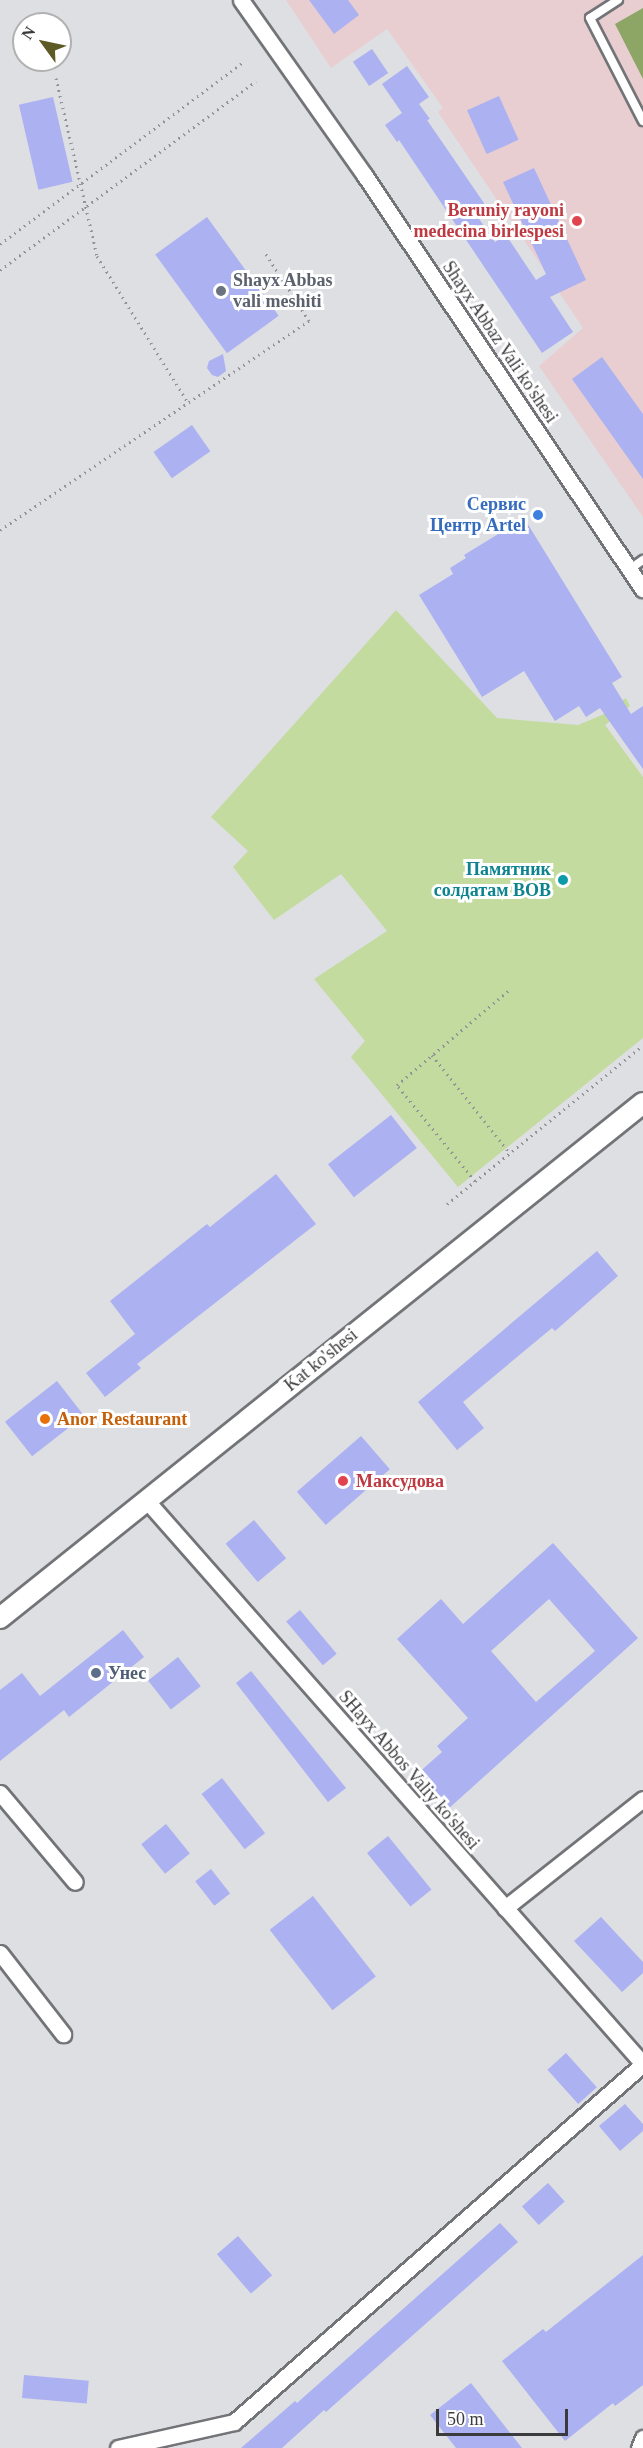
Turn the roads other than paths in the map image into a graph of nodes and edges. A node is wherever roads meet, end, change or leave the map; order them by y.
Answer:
1 (241, 0) edge
2 (618, 0) edge
3 (643, 121) edge
4 (643, 560) edge
5 (630, 569) junction
6 (643, 589) edge
7 (643, 1102) edge
8 (147, 1501) junction
9 (0, 1618) edge
10 (0, 1793) edge
11 (643, 1799) edge
12 (75, 1882) dead end
13 (505, 1908) junction
14 (0, 1953) edge
15 (63, 2034) dead end
16 (643, 2064) edge
17 (643, 2438) edge
18 (118, 2448) edge
19 (639, 2448) edge

1 - 5 street, Shayx Abbaz Vali ko'shesi
2 - 3 lane
4 - 5 lane
5 - 6 street, Shayx Abbaz Vali ko'shesi
7 - 8 street, Kat ko'shesi
8 - 9 street, Kat ko'shesi
8 - 13 street, SHayx Abbos Valiy ko'shesi
10 - 12 street
11 - 13 street
13 - 16 street, SHayx Abbos Valiy ko'shesi
14 - 15 street
16 - 18 street
17 - 19 street

